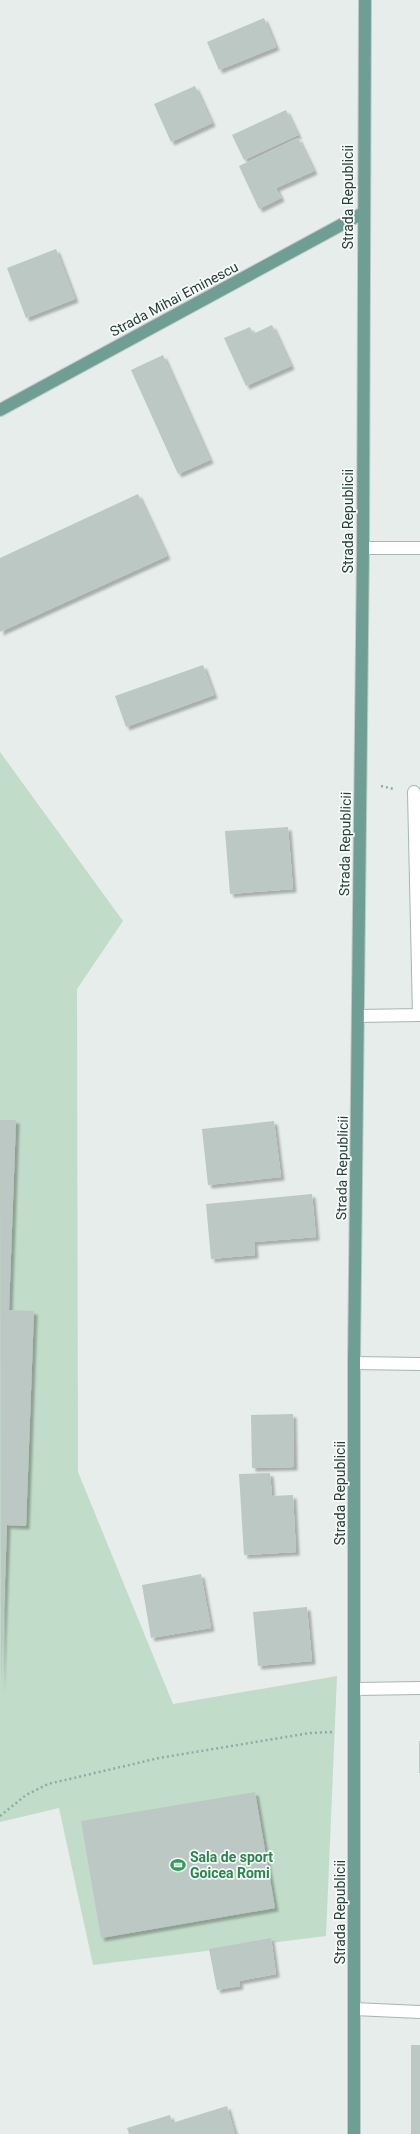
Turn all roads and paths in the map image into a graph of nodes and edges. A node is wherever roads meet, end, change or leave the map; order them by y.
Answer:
1 (365, 0) edge
2 (363, 214) junction
3 (0, 410) edge
4 (364, 548) junction
5 (420, 548) edge
6 (361, 782) junction
7 (414, 792) joint
8 (419, 1015) edge
9 (358, 1016) junction
10 (354, 1363) junction
11 (420, 1364) edge
12 (420, 1688) edge
13 (356, 1689) junction
14 (355, 1730) junction
15 (0, 1816) edge
16 (354, 2009) junction
17 (420, 2012) edge
18 (354, 2134) edge

1 - 2 main road, Strada Republicii
2 - 3 main road, Strada Mihai Eminescu
2 - 4 main road, Strada Republicii
4 - 5 street
4 - 6 main road, Strada Republicii
6 - 7 path
6 - 9 main road, Strada Republicii
7 - 8 street
8 - 9 street
9 - 10 main road, Strada Republicii
10 - 11 street
10 - 13 main road, Strada Republicii
12 - 13 street
13 - 14 main road, Strada Republicii
14 - 15 path
14 - 16 main road, Strada Republicii
16 - 17 street
16 - 18 main road, Strada Republicii

